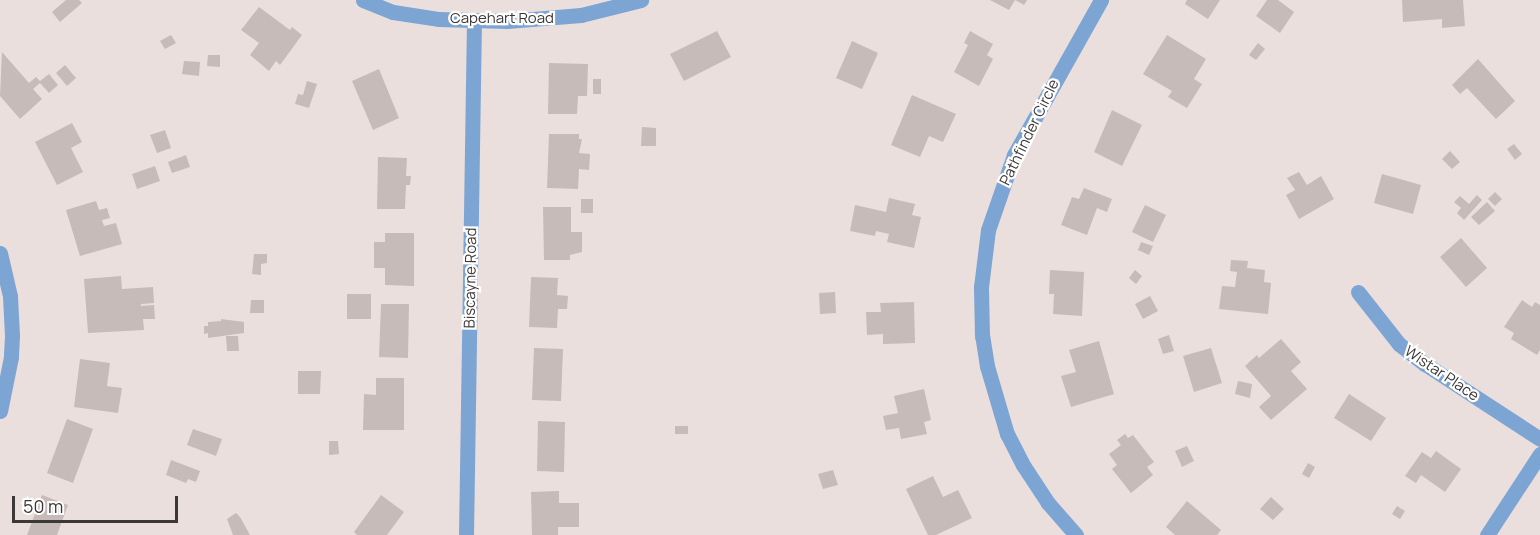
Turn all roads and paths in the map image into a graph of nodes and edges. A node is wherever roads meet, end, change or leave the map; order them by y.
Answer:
1 (363, 0) edge
2 (641, 0) edge
3 (1101, 0) edge
4 (474, 21) junction
5 (0, 253) edge
6 (1358, 292) dead end
7 (0, 411) edge
8 (1540, 439) edge
9 (1540, 454) edge
10 (466, 535) edge
11 (1076, 535) edge
12 (1487, 535) edge

1 - 4 street, Capehart Road
2 - 4 street, Capehart Road
3 - 11 street, Pathfinder Circle
4 - 10 street, Biscayne Road
5 - 7 street
6 - 8 street, Wistar Place
9 - 12 street

